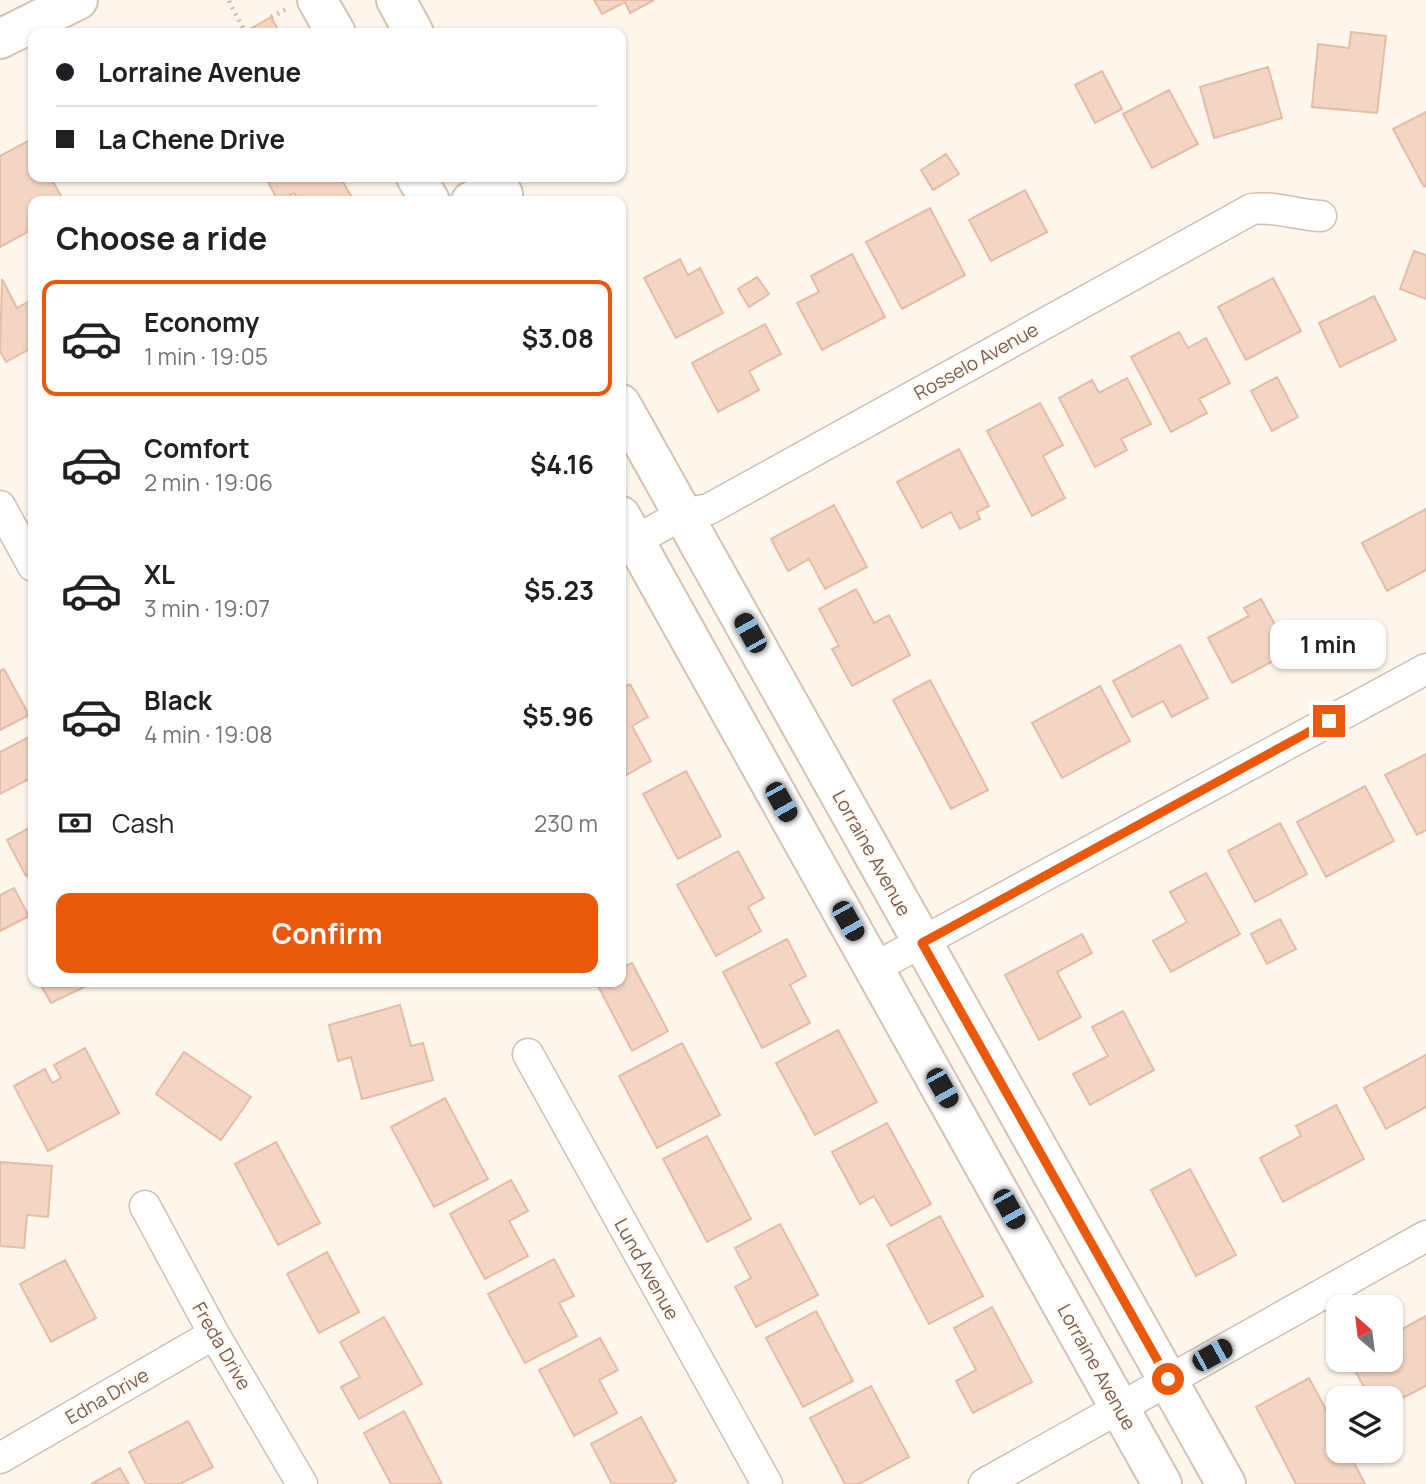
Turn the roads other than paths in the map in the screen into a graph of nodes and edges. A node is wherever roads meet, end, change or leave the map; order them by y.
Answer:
1 (78, 0) edge
2 (396, 0) edge
3 (305, 3) edge
4 (331, 28) edge
5 (411, 28) edge
6 (0, 39) edge
7 (1321, 216) dead end
8 (626, 413) edge
9 (0, 506) edge
10 (683, 514) junction
11 (628, 529) edge
12 (28, 557) edge
13 (1426, 669) edge
14 (922, 943) junction
15 (874, 968) junction
16 (528, 1054) dead end
17 (145, 1206) dead end
18 (1426, 1236) edge
19 (214, 1334) junction
20 (1168, 1379) junction
21 (1119, 1407) junction
22 (0, 1458) edge
23 (302, 1484) edge
24 (767, 1484) edge
25 (984, 1484) edge
26 (1162, 1484) edge
27 (1226, 1484) edge

1 - 6 street
2 - 5 street
3 - 4 street
7 - 10 street, Rosselo Avenue
8 - 10 street, Lorraine Avenue
9 - 12 street
10 - 11 street, Rosselo Avenue
10 - 14 street, Lorraine Avenue
11 - 15 street, Lorraine Avenue
13 - 14 street
14 - 15 street
14 - 20 street, Lorraine Avenue
15 - 21 street, Lorraine Avenue
16 - 24 street, Lund Avenue
17 - 19 street, Freda Drive
18 - 20 street
19 - 22 street, Edna Drive
19 - 23 street, Freda Drive
20 - 21 street
20 - 27 street, Lorraine Avenue
21 - 25 street
21 - 26 street, Lorraine Avenue

